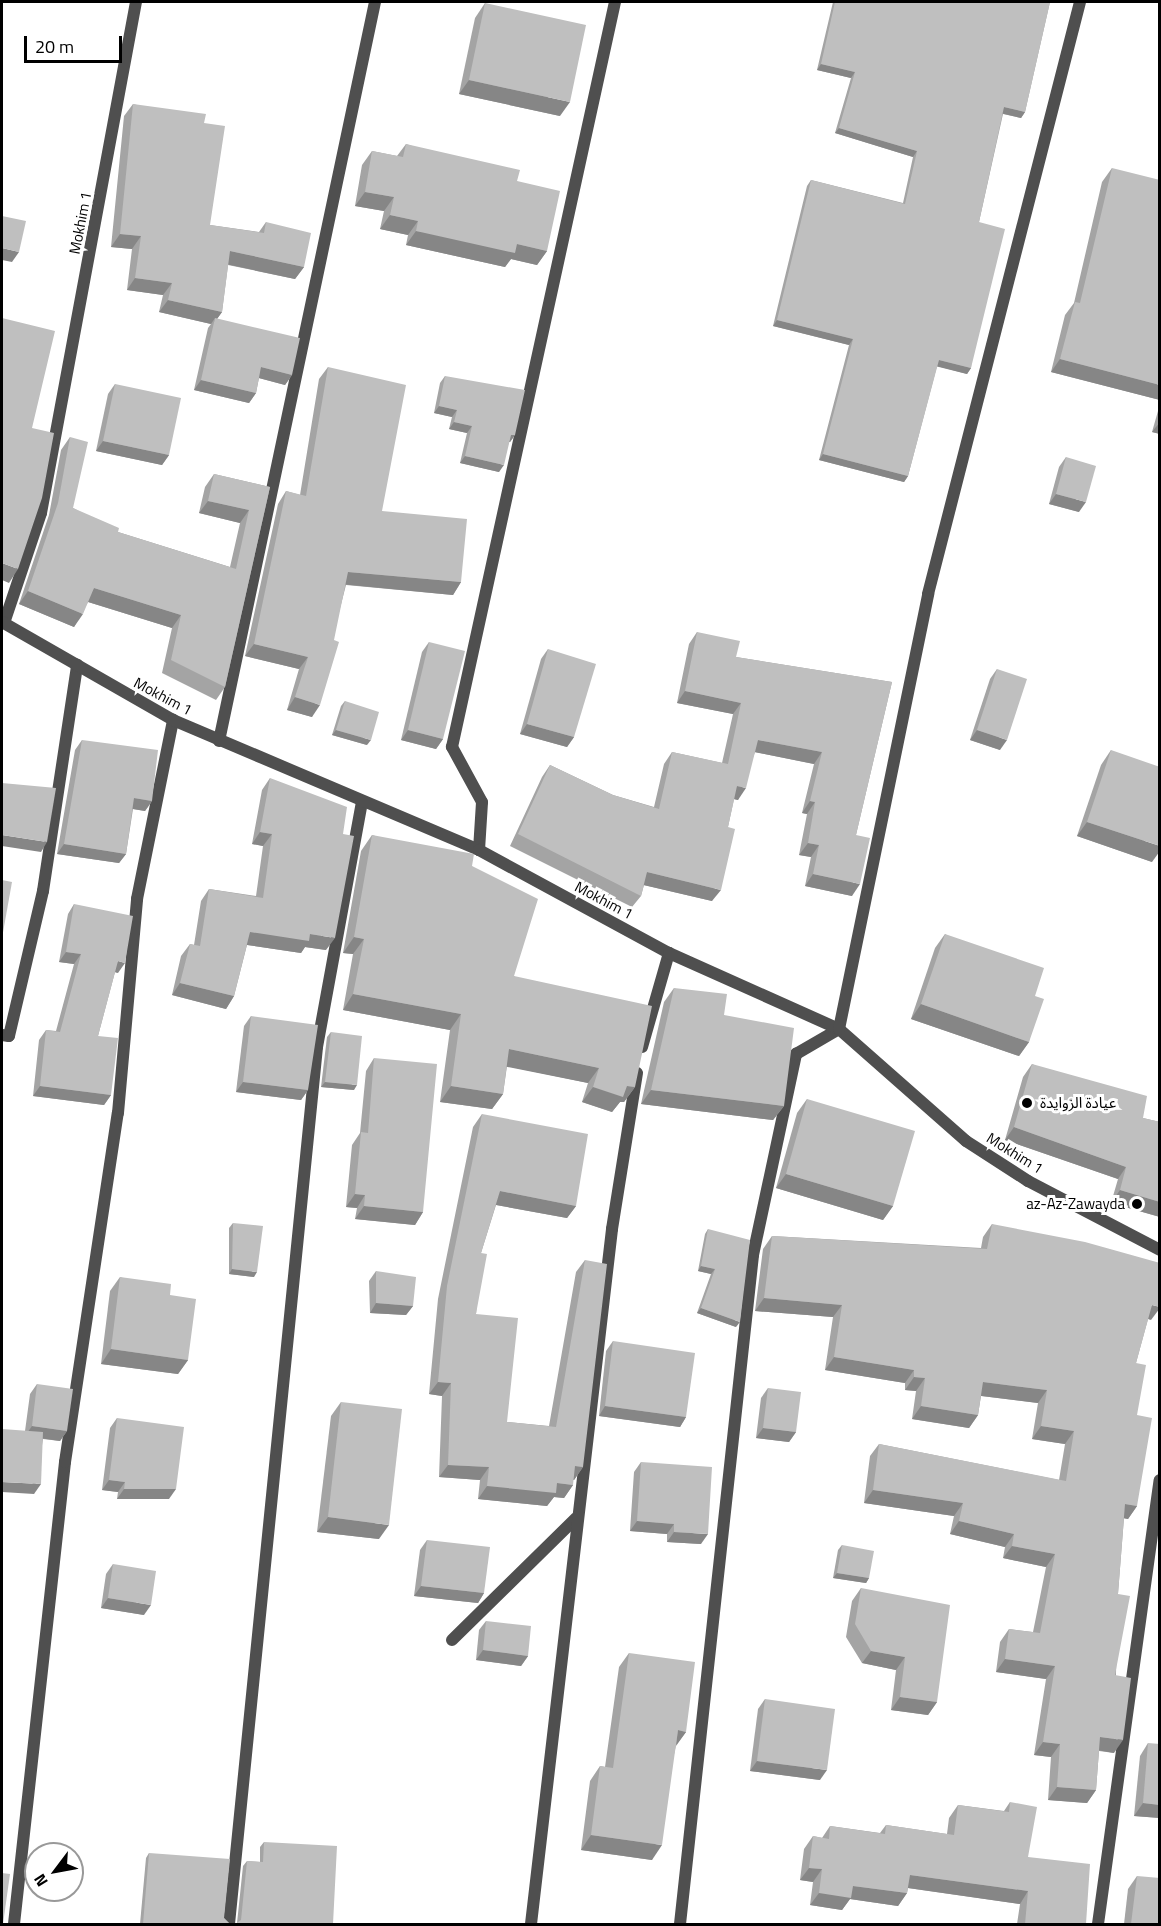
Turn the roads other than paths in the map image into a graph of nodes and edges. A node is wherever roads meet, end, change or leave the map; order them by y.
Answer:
1 (136, 2) edge
2 (375, 2) edge
3 (615, 2) edge
4 (1080, 2) edge
5 (3, 623) edge
6 (77, 665) junction
7 (173, 720) junction
8 (219, 741) junction
9 (362, 802) junction
10 (479, 850) junction
11 (669, 953) junction
12 (839, 1029) junction
13 (2, 1035) edge
14 (1160, 1250) edge
15 (1160, 1480) edge
16 (576, 1518) junction
17 (452, 1640) dead end
18 (14, 1924) edge
19 (229, 1924) edge
20 (531, 1924) edge
21 (680, 1924) edge
22 (1098, 1924) edge

1 - 5 street, Mokhim 1
2 - 8 street
3 - 10 street
4 - 12 street
5 - 6 street, Mokhim 1
6 - 7 street, Mokhim 1
6 - 13 street
7 - 8 street, Mokhim 1
7 - 18 street
8 - 9 street, Mokhim 1
9 - 10 street, Mokhim 1
9 - 19 street
10 - 11 street, Mokhim 1
11 - 12 street, Mokhim 1
11 - 16 street
12 - 14 street, Mokhim 1
12 - 21 street
15 - 22 street
16 - 17 street
16 - 20 street

